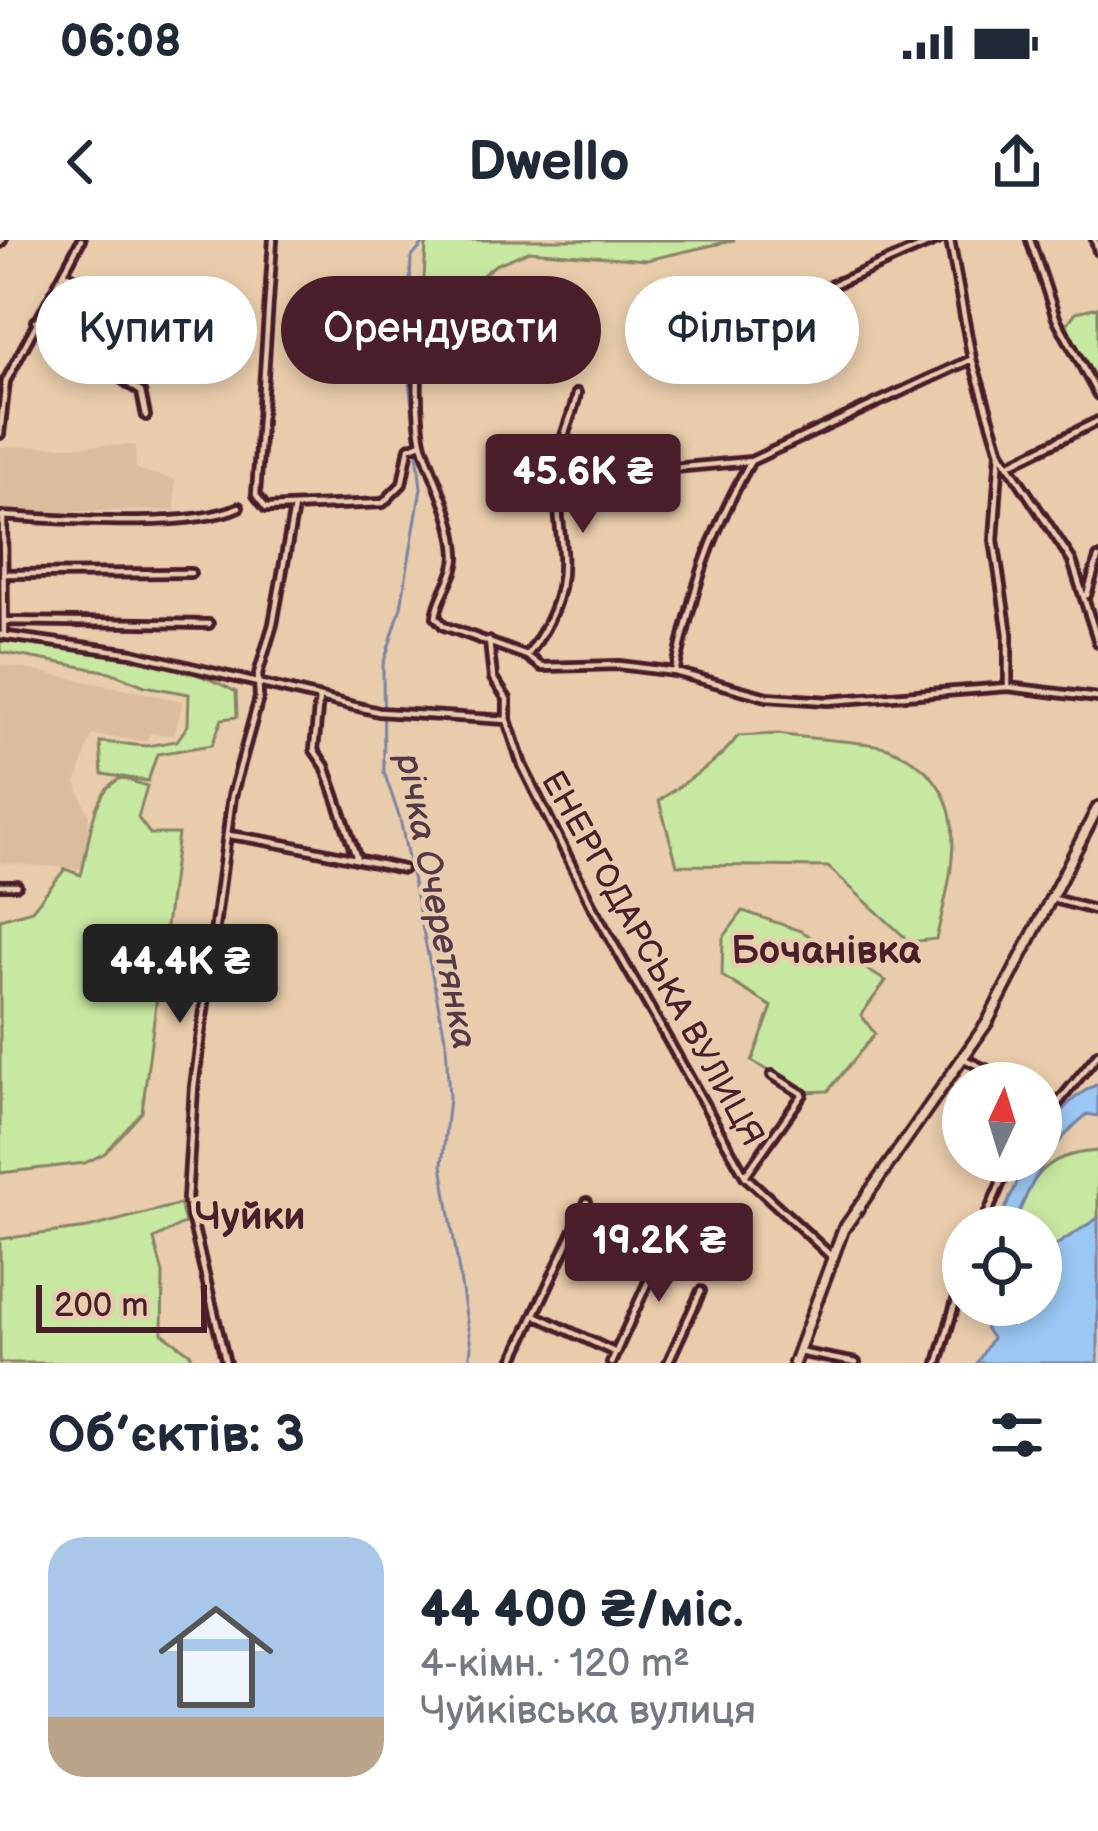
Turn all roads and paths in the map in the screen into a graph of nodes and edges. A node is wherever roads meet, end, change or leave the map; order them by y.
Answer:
1 (81, 240) edge
2 (272, 240) edge
3 (938, 240) edge
4 (950, 240) edge
5 (1030, 240) edge
6 (1095, 240) edge
7 (1098, 251) edge
8 (67, 274) joint
9 (70, 276) edge
10 (851, 276) edge
11 (36, 322) edge
12 (972, 359) junction
13 (128, 384) edge
14 (420, 384) edge
15 (578, 393) dead end
16 (1098, 394) edge
17 (146, 416) dead end
18 (1098, 421) edge
19 (0, 434) edge
20 (422, 442) junction
21 (1000, 452) junction
22 (751, 461) junction
23 (1010, 464) junction
24 (561, 471) junction
25 (239, 507) dead end
26 (294, 508) junction
27 (1, 516) edge
28 (1098, 558) edge
29 (191, 573) dead end
30 (4, 574) junction
31 (1086, 601) junction
32 (4, 621) junction
33 (208, 624) dead end
34 (2, 635) edge
35 (489, 641) junction
36 (1098, 642) edge
37 (527, 656) junction
38 (674, 672) junction
39 (258, 681) junction
40 (1008, 687) junction
41 (319, 698) junction
42 (1098, 698) edge
43 (507, 720) junction
44 (1098, 807) edge
45 (229, 835) junction
46 (357, 859) junction
47 (403, 869) dead end
48 (0, 885) edge
49 (17, 885) dead end
50 (1054, 899) junction
51 (1098, 911) edge
52 (1098, 1054) edge
53 (964, 1059) junction
54 (970, 1062) edge
55 (772, 1075) dead end
56 (1062, 1097) edge
57 (746, 1176) junction
58 (587, 1202) dead end
59 (670, 1231) dead end
60 (831, 1256) junction
61 (701, 1292) dead end
62 (535, 1315) junction
63 (949, 1326) edge
64 (797, 1352) junction
65 (616, 1353) junction
66 (226, 1363) edge
67 (512, 1363) edge
68 (611, 1363) edge
69 (668, 1363) edge
70 (794, 1363) edge
71 (856, 1363) edge
72 (938, 1363) edge

1 - 8 street
2 - 26 street
3 - 10 street
4 - 12 street
5 - 16 street
6 - 7 street
8 - 9 street
11 - 19 street
12 - 21 street
12 - 22 street
13 - 17 street
14 - 20 street
15 - 24 street
18 - 23 street
20 - 26 street
20 - 35 street
21 - 23 street
21 - 40 street
22 - 24 street
22 - 38 street
23 - 31 street
24 - 37 street
25 - 27 street
26 - 39 street
27 - 30 street
28 - 31 street
29 - 30 street
30 - 32 street
31 - 36 street
32 - 33 street
32 - 34 street
34 - 39 street
35 - 37 street
35 - 43 street, ЕНЕРГОДАРСЬКА ВУЛИЦЯ
37 - 38 street
38 - 40 street
39 - 41 street
39 - 45 street
40 - 42 street
41 - 43 street
41 - 46 street
43 - 57 street, ЕНЕРГОДАРСЬКА ВУЛИЦЯ
44 - 50 main road
45 - 46 street
45 - 66 street
46 - 47 street
48 - 49 street
50 - 51 street
50 - 53 main road
52 - 56 street
53 - 54 street
53 - 60 main road
55 - 57 street
57 - 60 street, ЕНЕРГОДАРСЬКА ВУЛИЦЯ
58 - 62 street
59 - 65 street
60 - 64 main road
61 - 69 street
62 - 65 street
62 - 67 street
63 - 72 street
64 - 70 main road
64 - 71 street
65 - 68 street

